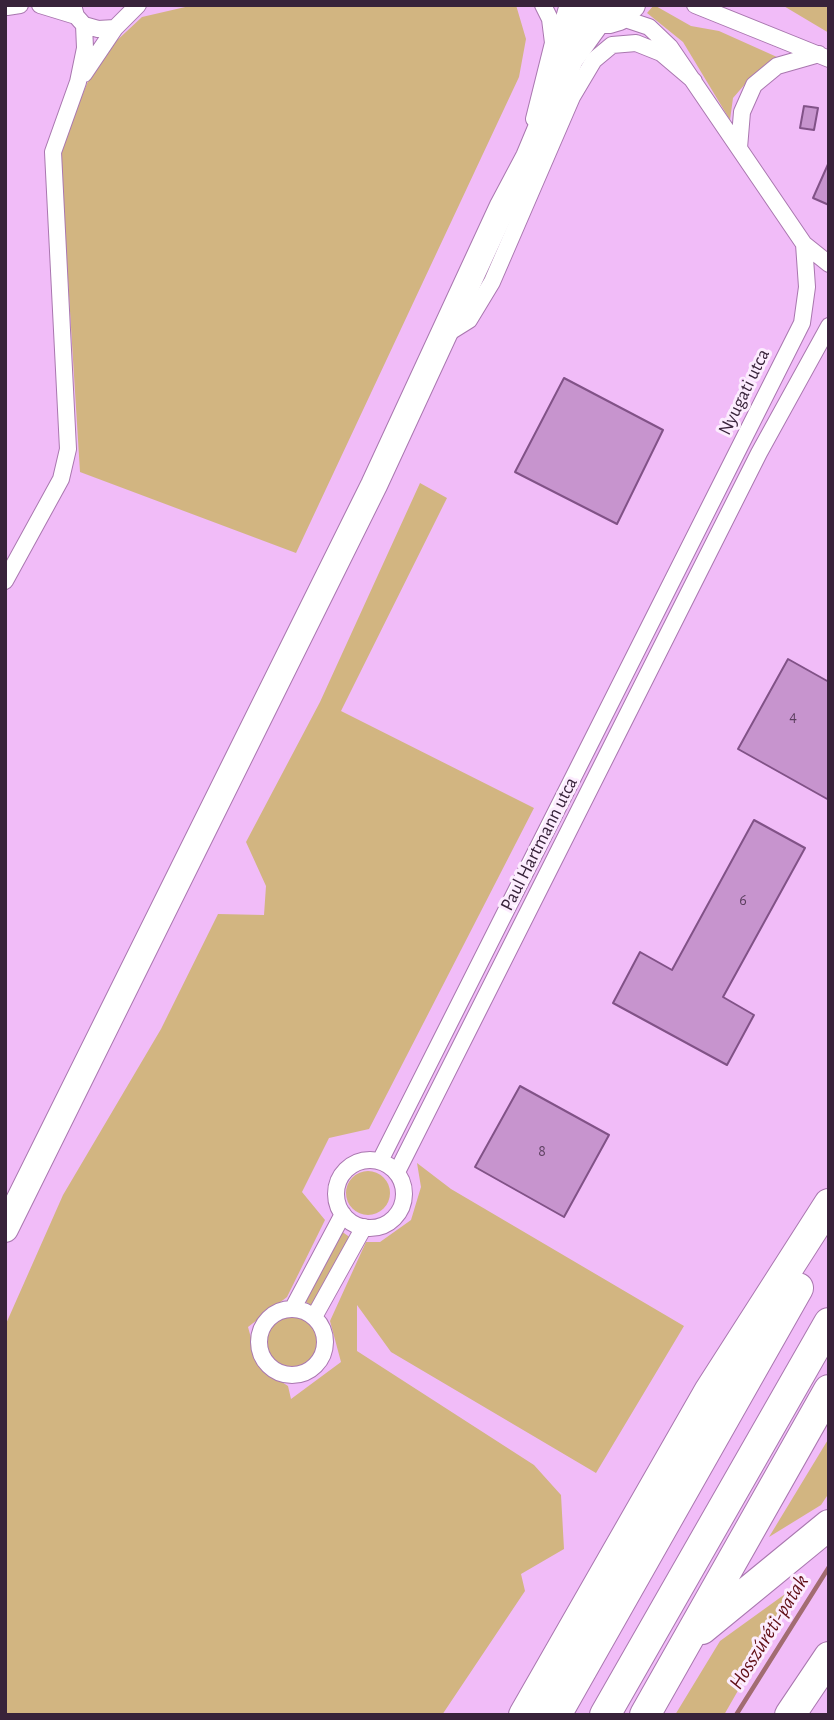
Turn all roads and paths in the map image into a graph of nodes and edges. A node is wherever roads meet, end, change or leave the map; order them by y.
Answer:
1 (40, 5) edge
2 (153, 5) edge
3 (543, 5) edge
4 (574, 5) edge
5 (695, 5) edge
6 (723, 5) edge
7 (136, 8) edge
8 (616, 14) edge
9 (77, 15) edge
10 (748, 25) junction
11 (116, 28) junction
12 (824, 57) edge
13 (694, 80) junction
14 (78, 82) junction
15 (534, 120) junction
16 (739, 148) junction
17 (503, 206) junction
18 (804, 244) junction
19 (829, 264) edge
20 (829, 326) edge
21 (445, 335) junction
22 (718, 534) joint
23 (688, 550) joint
24 (5, 580) edge
25 (380, 1161) junction
26 (397, 1172) junction
27 (829, 1204) edge
28 (343, 1214) junction
29 (364, 1227) junction
30 (5, 1229) edge
31 (829, 1233) edge
32 (292, 1308) junction
33 (314, 1317) junction
34 (829, 1323) edge
35 (829, 1390) edge
36 (829, 1525) edge
37 (684, 1646) junction
38 (829, 1657) edge
39 (524, 1715) edge
40 (556, 1715) edge
41 (605, 1715) edge
42 (645, 1715) edge
43 (790, 1715) edge

1 - 9 street
2 - 7 street
3 - 15 street
4 - 8 main road
4 - 15 main road
5 - 10 street
6 - 10 street
7 - 11 street
8 - 13 street
8 - 17 main road
9 - 11 street
9 - 14 street
10 - 12 street
11 - 14 street
12 - 16 street
13 - 16 street
13 - 21 street
14 - 24 street
15 - 17 main road
16 - 18 street
17 - 21 main road
18 - 19 street
18 - 23 street, Nyugati utca
20 - 22 street, Nyugati utca
21 - 30 main road
22 - 26 street, Paul Hartmann utca
23 - 25 street, Paul Hartmann utca
25 - 26 street
25 - 28 street
26 - 29 street
27 - 39 highway
28 - 29 street
28 - 32 street
29 - 33 street
31 - 40 highway
32 - 33 street
32 - 33 street
34 - 41 highway
35 - 37 highway
36 - 37 highway
37 - 42 highway
38 - 43 highway

